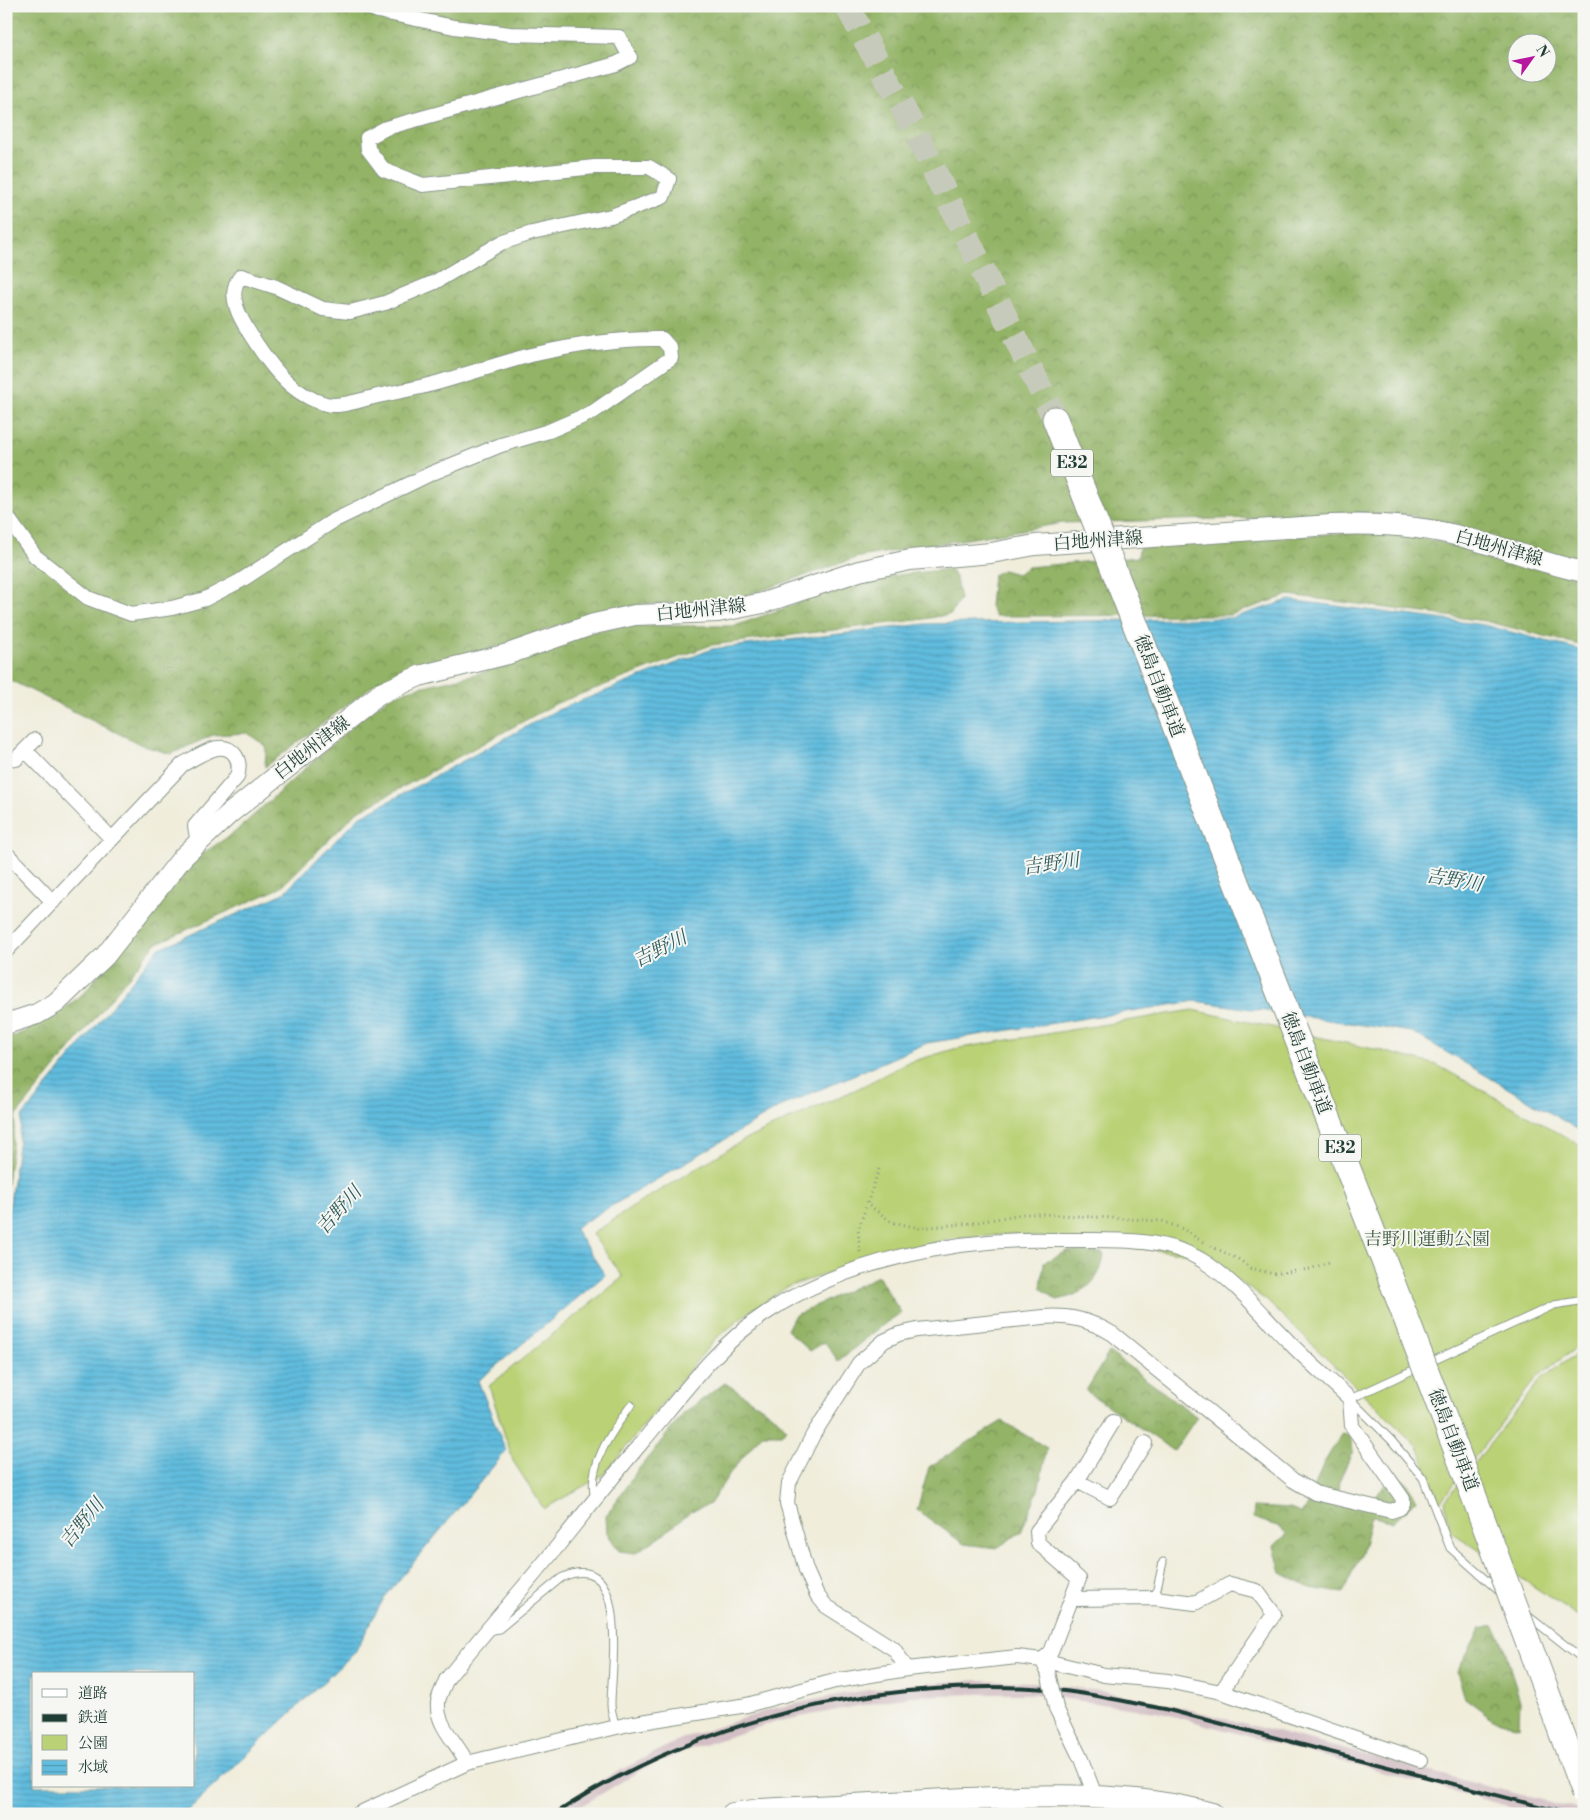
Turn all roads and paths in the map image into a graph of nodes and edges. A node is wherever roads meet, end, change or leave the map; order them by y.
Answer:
1 (366, 6) edge
2 (1055, 419) tunnel mouth
3 (6, 515) edge
4 (1584, 572) edge
5 (25, 750) dead end
6 (112, 839) junction
7 (198, 844) junction
8 (6, 853) edge
9 (53, 902) junction
10 (6, 951) edge
11 (6, 1024) edge
12 (879, 1169) dead end
13 (868, 1204) junction
14 (1332, 1261) dead end
15 (864, 1268) junction
16 (1584, 1300) edge
17 (1350, 1399) junction
18 (631, 1406) dead end
19 (1113, 1422) dead end
20 (1145, 1444) dead end
21 (1077, 1481) junction
22 (595, 1498) junction
23 (1163, 1562) dead end
24 (1155, 1598) junction
25 (1072, 1599) junction
26 (484, 1632) junction
27 (1584, 1660) edge
28 (1045, 1666) junction
29 (907, 1669) junction
30 (1221, 1692) junction
31 (616, 1727) junction
32 (1420, 1760) dead end
33 (467, 1763) junction
34 (1584, 1793) edge
35 (1096, 1798) junction
36 (358, 1814) edge
37 (732, 1814) edge
38 (1212, 1814) edge

1 - 3 street
2 - 34 highway, 徳島自動車道 / E32, bridge
4 - 7 main road, 白地州津線
5 - 6 street
6 - 7 street
6 - 9 street
7 - 11 main road, 白地州津線
8 - 9 street
9 - 10 street
12 - 13 path
13 - 14 path
13 - 15 path
15 - 17 street
15 - 22 street
16 - 17 lane
17 - 27 lane
17 - 29 street
18 - 22 lane
19 - 21 street
20 - 21 street
21 - 25 street
22 - 26 street
23 - 24 lane
24 - 25 street
24 - 30 street
25 - 28 street
26 - 31 lane
26 - 33 street
28 - 29 street
28 - 30 street
28 - 35 street, bridge
29 - 31 street
30 - 32 street
31 - 33 street
33 - 36 street
35 - 37 highway
35 - 38 highway

